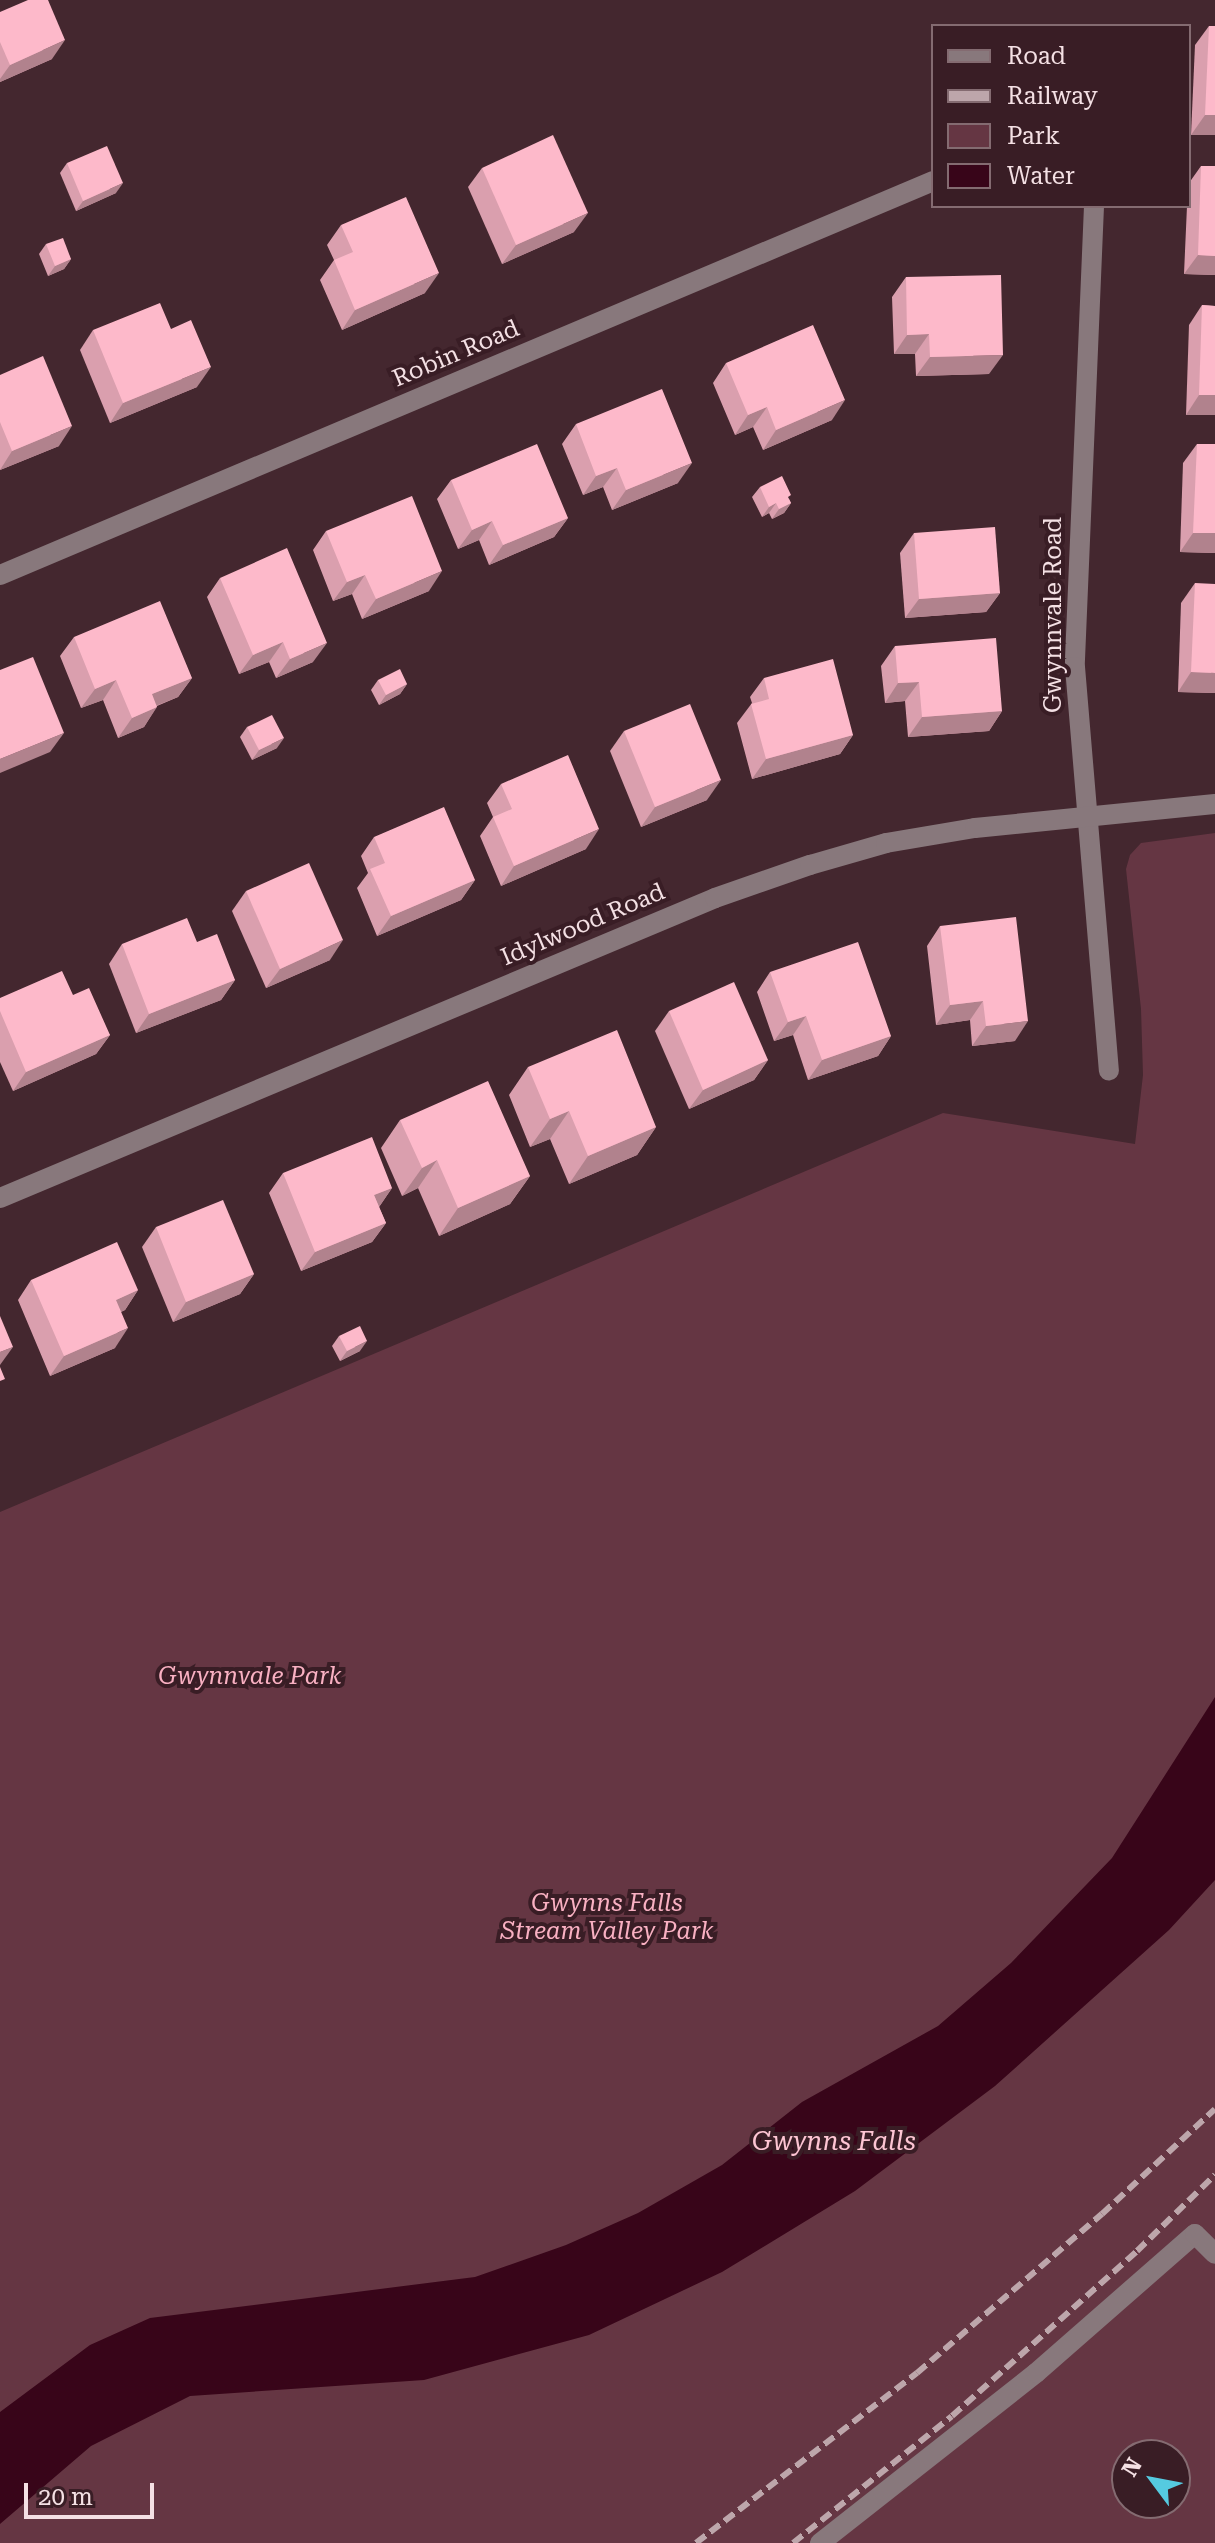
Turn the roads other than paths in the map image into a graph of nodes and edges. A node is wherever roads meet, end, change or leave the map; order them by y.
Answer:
1 (931, 182) edge
2 (1094, 208) edge
3 (0, 575) edge
4 (1215, 804) edge
5 (1088, 818) junction
6 (1109, 1071) dead end
7 (0, 1198) edge
8 (1215, 2254) edge
9 (820, 2543) edge

1 - 3 street, Robin Road
2 - 5 street, Gwynnvale Road
4 - 5 street, Idylwood Road
5 - 6 street, Gwynnvale Road
5 - 7 street, Idylwood Road
8 - 9 street

